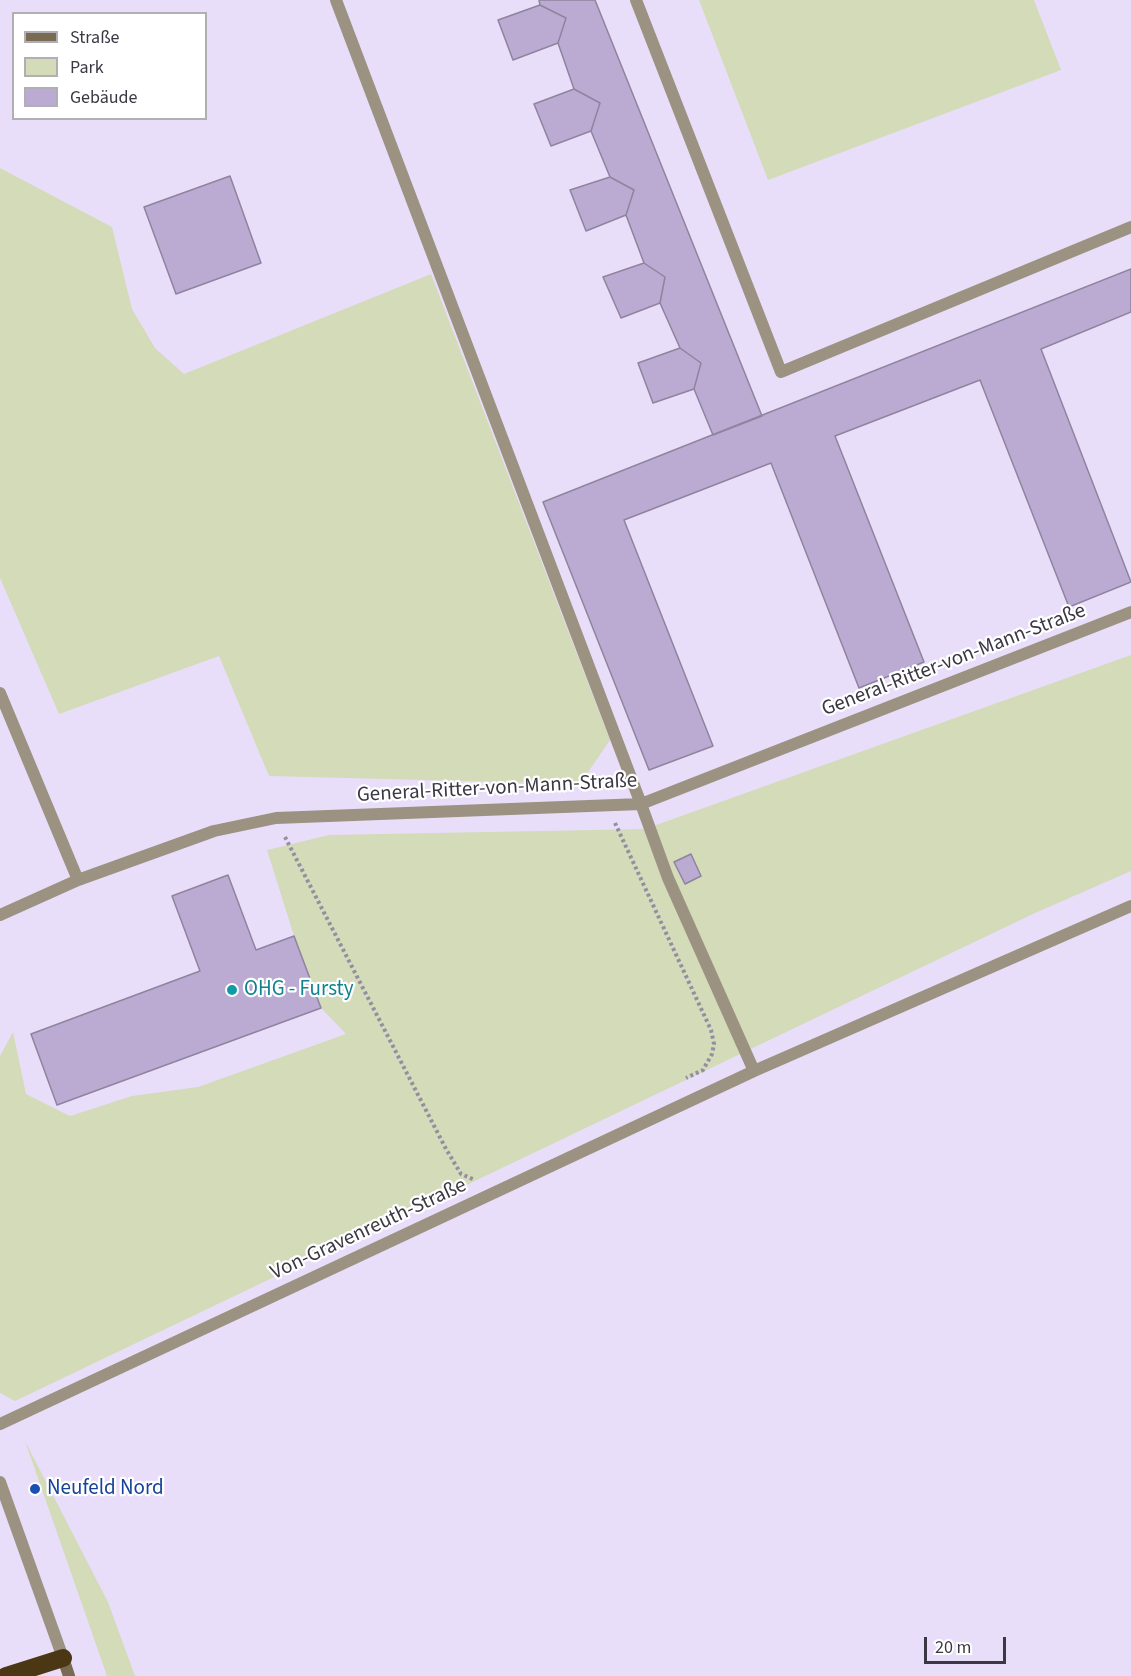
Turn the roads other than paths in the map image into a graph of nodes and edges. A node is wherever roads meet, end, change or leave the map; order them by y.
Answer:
1 (336, 0) edge
2 (636, 0) edge
3 (1131, 227) edge
4 (1131, 612) edge
5 (0, 693) edge
6 (641, 804) junction
7 (78, 880) junction
8 (1131, 906) edge
9 (0, 915) edge
10 (754, 1071) junction
11 (0, 1424) edge
12 (0, 1482) edge
13 (63, 1658) junction
14 (6, 1676) edge
15 (69, 1676) edge

1 - 6 street
2 - 3 street
4 - 6 street, General-Ritter-von-Mann-Straße
5 - 7 street
6 - 7 street, General-Ritter-von-Mann-Straße
6 - 10 street
7 - 9 street, General-Ritter-von-Mann-Straße
8 - 10 street, Von-Gravenreuth-Straße
10 - 11 street, Von-Gravenreuth-Straße
12 - 13 street
13 - 14 highway
13 - 15 street

